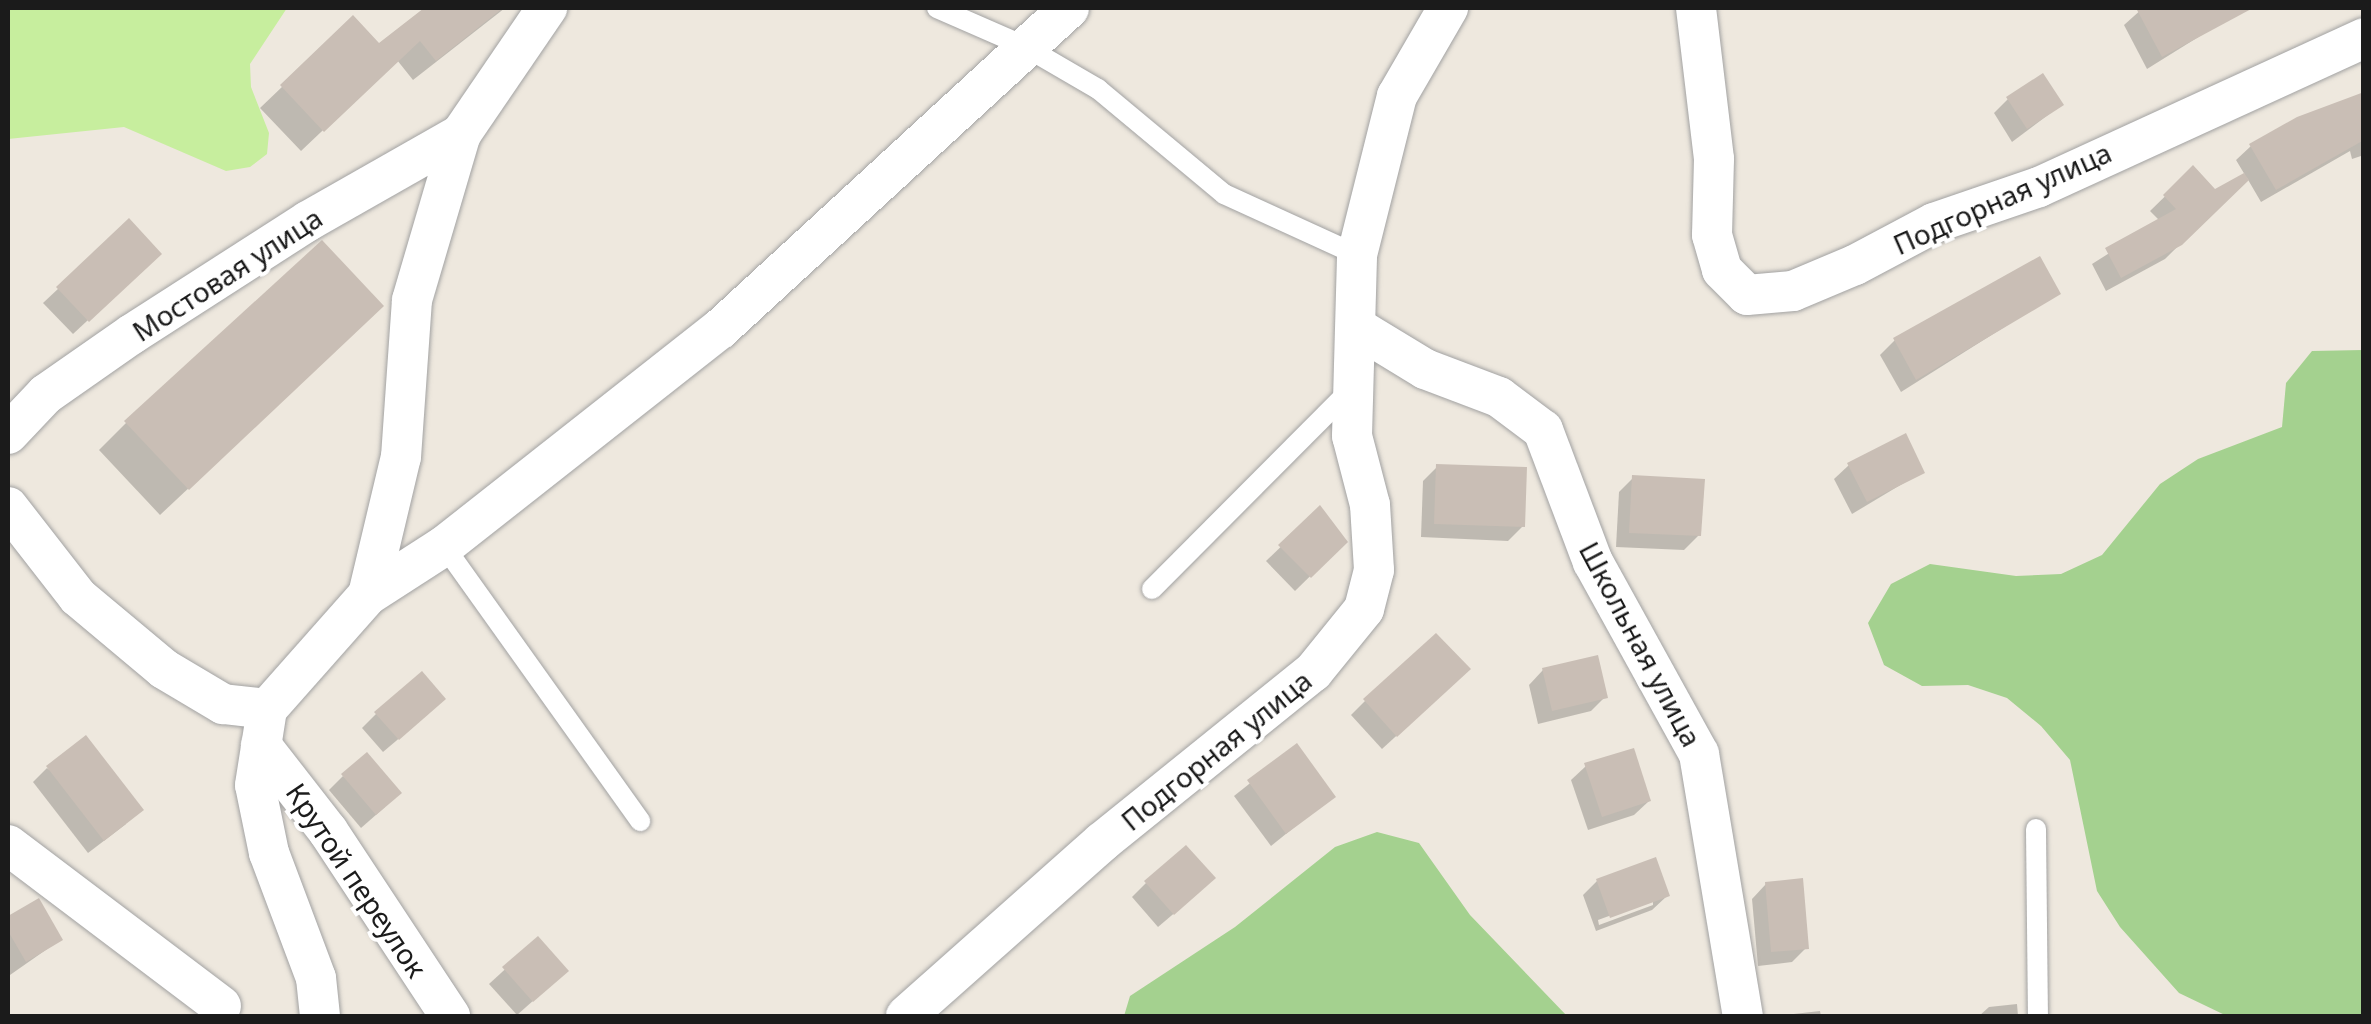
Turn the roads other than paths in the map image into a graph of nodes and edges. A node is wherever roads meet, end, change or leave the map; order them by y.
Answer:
1 (547, 8) edge
2 (938, 8) edge
3 (1069, 8) edge
4 (1448, 8) edge
5 (1696, 8) edge
6 (2364, 38) edge
7 (1024, 46) junction
8 (460, 134) junction
9 (1357, 254) junction
10 (1356, 327) junction
11 (1353, 387) junction
12 (8, 434) edge
13 (8, 507) edge
14 (444, 546) junction
15 (1152, 588) dead end
16 (368, 595) junction
17 (264, 726) junction
18 (640, 822) dead end
19 (2036, 829) dead end
20 (8, 845) edge
21 (221, 1006) dead end
22 (320, 1016) edge
23 (450, 1016) edge
24 (906, 1016) edge
25 (1742, 1016) edge
26 (2038, 1016) edge

1 - 8 street
2 - 7 lane
3 - 7 street
4 - 9 street, Подгорная улица
5 - 6 street, Подгорная улица
7 - 9 lane
7 - 14 street
8 - 12 street, Мостовая улица
8 - 16 street
9 - 10 street, Подгорная улица
10 - 11 street, Подгорная улица
10 - 25 street, Школьная улица
11 - 15 lane
11 - 24 street, Подгорная улица
13 - 17 street
14 - 16 street
14 - 18 lane
16 - 17 street
17 - 22 street
17 - 23 street, Крутой переулок
19 - 26 lane
20 - 21 street

